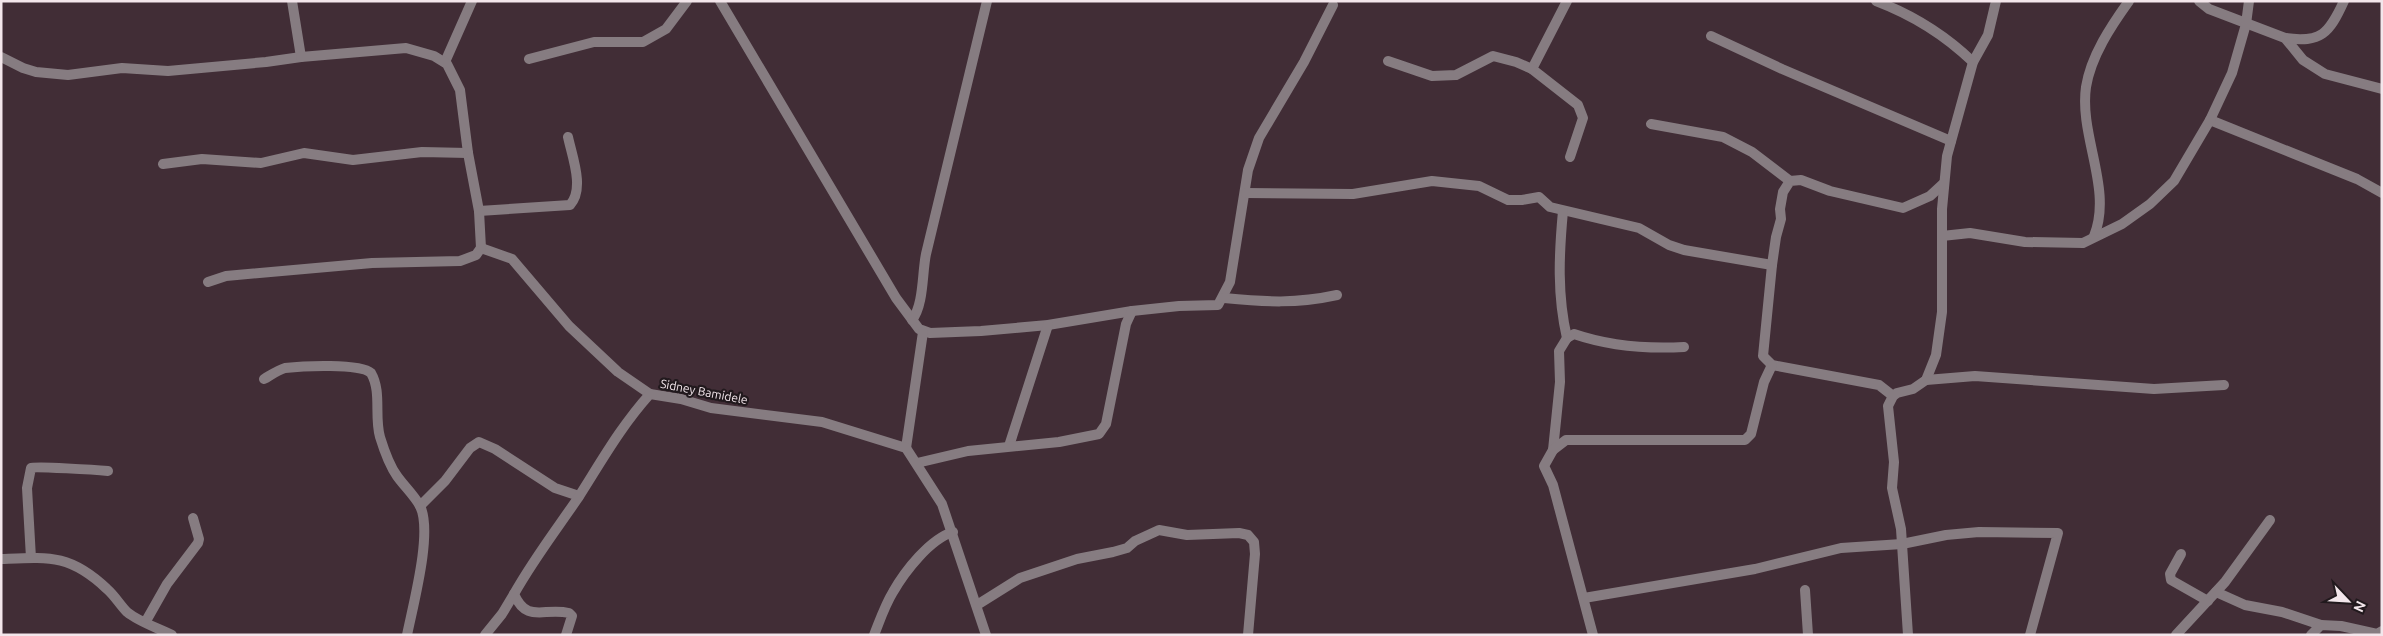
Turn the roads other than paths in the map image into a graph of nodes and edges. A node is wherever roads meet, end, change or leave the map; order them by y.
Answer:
1 (292, 1) edge
2 (472, 1) edge
3 (687, 1) edge
4 (720, 1) edge
5 (987, 1) edge
6 (1567, 1) edge
7 (1876, 1) edge
8 (1996, 1) edge
9 (2129, 1) edge
10 (2199, 1) edge
11 (2249, 1) edge
12 (2344, 1) edge
13 (1333, 5) dead end
14 (2246, 24) junction
15 (1711, 36) dead end
16 (2285, 38) junction
17 (1, 57) edge
18 (301, 57) junction
19 (529, 59) dead end
20 (445, 62) junction
21 (1388, 62) dead end
22 (1973, 62) junction
23 (1532, 69) junction
24 (2382, 89) edge
25 (2210, 120) junction
26 (1651, 124) dead end
27 (568, 136) dead end
28 (1951, 141) junction
29 (468, 153) junction
30 (1570, 157) dead end
31 (163, 164) dead end
32 (1790, 181) junction
33 (1943, 184) junction
34 (1246, 193) junction
35 (2382, 193) edge
36 (1930, 196) junction
37 (1942, 201) junction
38 (479, 211) junction
39 (1563, 211) junction
40 (1942, 236) junction
41 (2094, 236) junction
42 (481, 248) junction
43 (1772, 265) junction
44 (208, 282) dead end
45 (1337, 295) dead end
46 (1224, 298) junction
47 (1132, 311) junction
48 (1117, 313) junction
49 (912, 320) junction
50 (1126, 324) junction
51 (1048, 325) junction
52 (923, 332) junction
53 (1567, 338) junction
54 (1684, 347) dead end
55 (1772, 365) junction
56 (264, 379) dead end
57 (1926, 380) junction
58 (2224, 385) dead end
59 (650, 394) junction
60 (1893, 396) junction
61 (1009, 446) junction
62 (906, 448) junction
63 (1553, 450) junction
64 (917, 463) junction
65 (108, 470) dead end
66 (579, 496) junction
67 (420, 506) junction
68 (193, 518) dead end
69 (2270, 520) dead end
70 (953, 532) junction
71 (1902, 544) junction
72 (2181, 554) dead end
73 (31, 558) junction
74 (1, 559) edge
75 (1805, 590) dead end
76 (2216, 592) junction
77 (514, 594) junction
78 (1584, 598) junction
79 (2208, 601) junction
80 (977, 605) junction
81 (146, 621) junction
82 (2321, 625) junction
83 (2382, 631) edge
84 (172, 635) edge
85 (407, 635) edge
86 (485, 635) edge
87 (566, 635) edge
88 (874, 635) edge
89 (986, 635) edge
90 (1248, 635) edge
91 (1593, 635) edge
92 (1808, 635) edge
93 (1908, 635) edge
94 (2030, 635) edge
95 (2176, 635) edge
96 (2311, 635) edge

1 - 18 street
2 - 20 street
3 - 19 street
4 - 49 street
5 - 49 street
6 - 23 street
7 - 22 street
8 - 22 street
9 - 41 street
10 - 14 street
11 - 14 street
12 - 16 street
13 - 34 street
14 - 16 street
14 - 25 street
15 - 28 street
16 - 24 street
17 - 18 street
18 - 20 street
20 - 29 street
21 - 23 street
22 - 28 street
23 - 30 street
25 - 35 street
25 - 41 street
26 - 32 street
27 - 38 street
28 - 33 street
29 - 31 street
29 - 38 street
32 - 36 street
32 - 43 street
33 - 36 street
33 - 37 street
34 - 39 street
34 - 46 street
36 - 37 street
37 - 40 street
38 - 42 street
39 - 43 street
39 - 53 street
40 - 41 street
40 - 57 street
42 - 44 street
42 - 59 street
43 - 55 street
45 - 46 street
46 - 47 street
47 - 48 street
47 - 50 street
48 - 50 street
48 - 51 street
49 - 52 street
50 - 61 street
51 - 52 street
51 - 61 street
52 - 62 street
53 - 54 street
53 - 63 street
55 - 60 street
55 - 63 street
56 - 67 street
57 - 58 street
57 - 60 street
59 - 62 street, Sidney Bamidele
59 - 66 street, Sidney Bamidele
60 - 71 street
61 - 64 street
62 - 64 street
63 - 78 street
64 - 70 street
65 - 73 street
66 - 67 street
66 - 77 street, Sidney Bamidele
67 - 85 street
68 - 81 street
69 - 76 street
70 - 80 street
70 - 88 street
71 - 78 street
71 - 93 street
71 - 94 street
72 - 79 street
73 - 74 street
73 - 81 street
75 - 92 street
76 - 79 street
76 - 82 street
77 - 86 street, Sidney Bamidele
77 - 87 street
78 - 91 street
79 - 95 street
80 - 89 street
80 - 90 street
81 - 84 street
82 - 83 street
82 - 96 street

